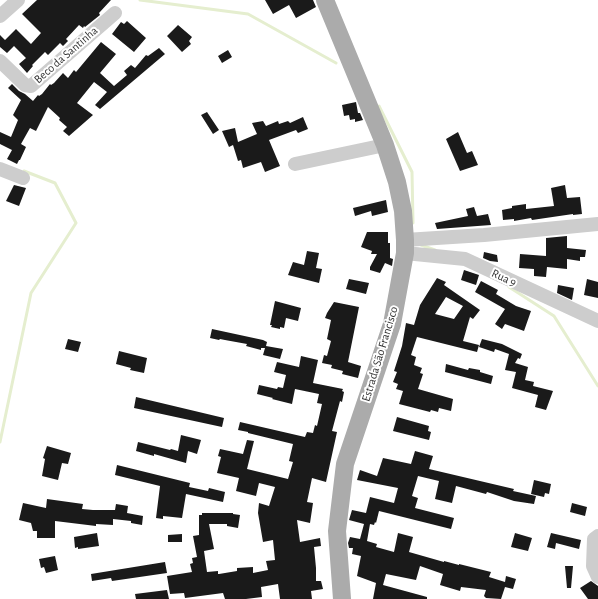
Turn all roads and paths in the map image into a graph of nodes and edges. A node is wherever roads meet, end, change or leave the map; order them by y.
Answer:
1 (18, 0) edge
2 (325, 0) edge
3 (115, 13) dead end
4 (0, 16) edge
5 (0, 61) edge
6 (385, 145) junction
7 (295, 164) dead end
8 (0, 169) edge
9 (23, 178) dead end
10 (598, 224) edge
11 (409, 243) junction
12 (598, 321) edge
13 (598, 536) edge
14 (598, 577) edge
15 (342, 599) edge

1 - 4 street
2 - 6 main road, Estrada São Francisco
3 - 5 street, Beco da Santinha
6 - 7 street
6 - 11 main road, Estrada São Francisco
8 - 9 street
10 - 11 street
11 - 12 street, Rua 9
11 - 15 main road, Estrada São Francisco
13 - 14 street

